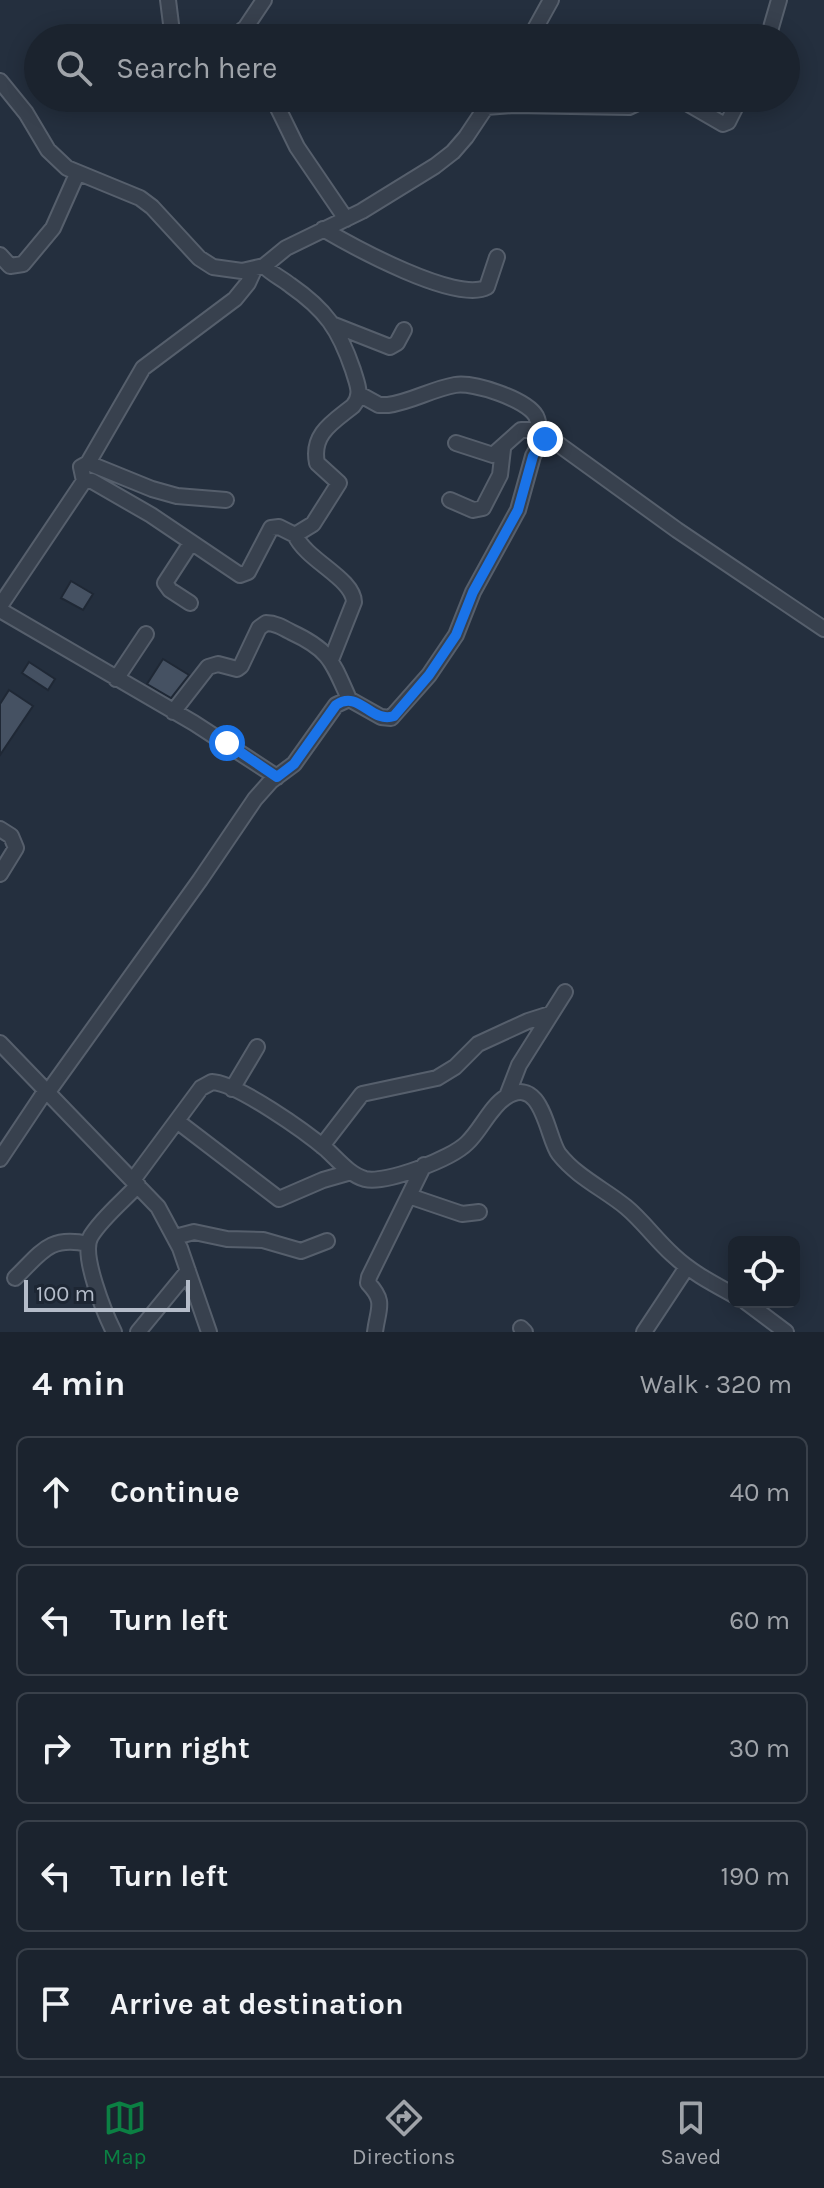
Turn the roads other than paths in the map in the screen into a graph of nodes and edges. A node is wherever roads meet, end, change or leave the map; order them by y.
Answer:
1 (168, 0) edge
2 (264, 0) edge
3 (551, 0) edge
4 (779, 0) edge
5 (171, 24) dead end
6 (252, 24) edge
7 (538, 24) edge
8 (772, 24) edge
9 (0, 81) edge
10 (24, 111) edge
11 (25, 112) edge
12 (280, 112) edge
13 (482, 112) edge
14 (702, 112) edge
15 (733, 112) edge
16 (77, 174) junction
17 (346, 219) junction
18 (323, 229) junction
19 (0, 255) edge
20 (497, 257) dead end
21 (259, 268) junction
22 (334, 325) junction
23 (404, 330) dead end
24 (359, 394) junction
25 (542, 437) junction
26 (456, 443) dead end
27 (503, 449) junction
28 (88, 463) junction
29 (84, 481) junction
30 (226, 500) dead end
31 (450, 500) dead end
32 (295, 535) junction
33 (191, 543) junction
34 (190, 603) dead end
35 (0, 608) edge
36 (824, 629) edge
37 (146, 634) dead end
38 (331, 660) junction
39 (116, 679) junction
40 (349, 699) junction
41 (173, 712) junction
42 (277, 777) junction
43 (0, 829) edge
44 (0, 874) edge
45 (565, 992) dead end
46 (550, 1014) junction
47 (0, 1043) edge
48 (257, 1047) dead end
49 (232, 1089) junction
50 (47, 1091) junction
51 (507, 1096) junction
52 (177, 1121) junction
53 (322, 1146) junction
54 (0, 1159) edge
55 (424, 1165) junction
56 (351, 1172) junction
57 (136, 1183) junction
58 (409, 1196) junction
59 (479, 1212) dead end
60 (175, 1237) junction
61 (327, 1241) dead end
62 (88, 1244) junction
63 (687, 1267) junction
64 (188, 1271) junction
65 (15, 1278) dead end
66 (728, 1291) edge
67 (754, 1308) edge
68 (114, 1332) edge
69 (138, 1332) edge
70 (209, 1332) edge
71 (375, 1332) edge
72 (644, 1332) edge
73 (786, 1332) edge

1 - 5 street
2 - 6 street
3 - 7 street
4 - 8 street
9 - 10 street
11 - 16 street
12 - 17 street
13 - 17 street
14 - 15 street
16 - 19 street
16 - 21 street
17 - 18 street
18 - 20 street
18 - 21 street
21 - 22 street
21 - 28 street
22 - 23 street
22 - 24 street
24 - 25 street
24 - 32 street
25 - 27 street
25 - 36 street
25 - 40 street
26 - 27 street
27 - 31 street
28 - 29 street
28 - 30 street
29 - 33 street
29 - 35 street
32 - 33 street
32 - 38 street
33 - 34 street
35 - 39 street
37 - 39 street
38 - 40 street
38 - 41 street
39 - 41 street
40 - 42 street
41 - 42 street
42 - 50 street
43 - 44 street
45 - 46 street
46 - 51 street
46 - 53 street
47 - 50 street
48 - 49 street
49 - 52 street
49 - 53 street
50 - 54 street
50 - 57 street
51 - 55 street
51 - 63 street
52 - 56 street
52 - 57 street
53 - 56 street
55 - 56 street
55 - 58 street
57 - 60 street
57 - 62 street
58 - 59 street
58 - 71 street
60 - 61 street
60 - 64 street
62 - 65 street
62 - 68 street
63 - 66 street
63 - 72 street
64 - 69 street
64 - 70 street
67 - 73 street

